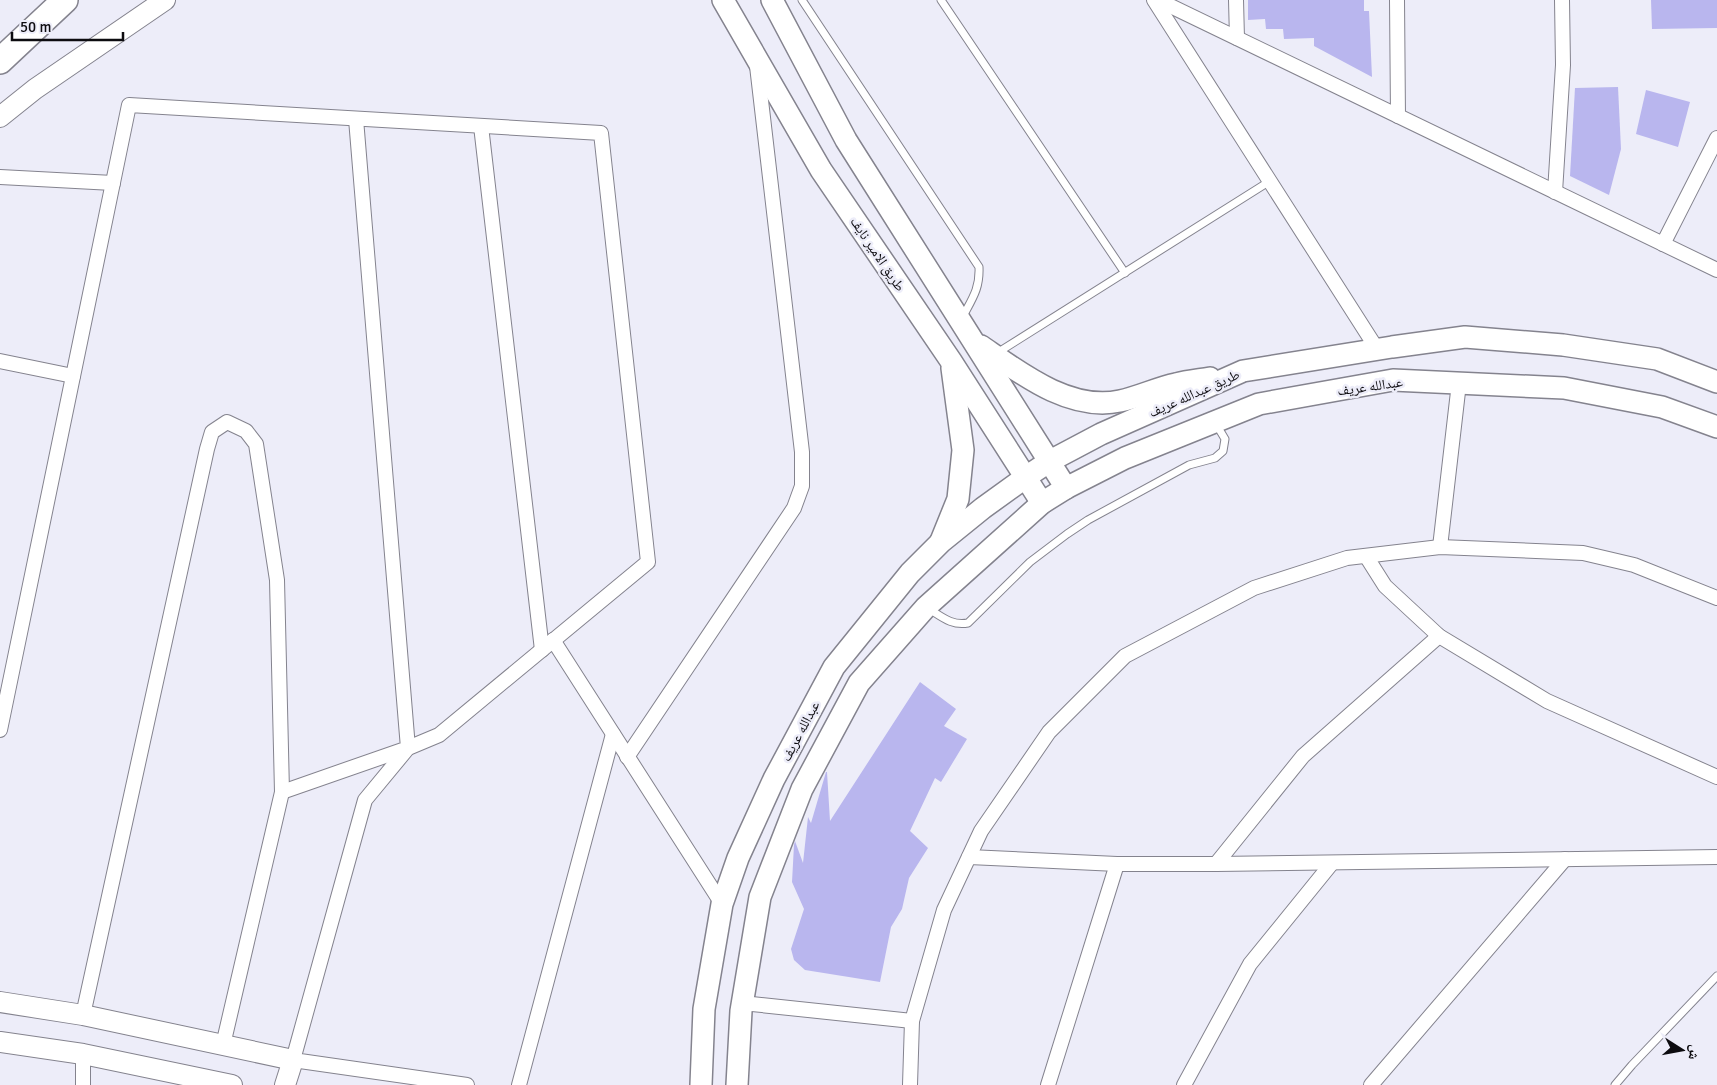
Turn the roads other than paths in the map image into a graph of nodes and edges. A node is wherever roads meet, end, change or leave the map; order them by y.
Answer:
1 (65, 0) edge
2 (165, 0) edge
3 (723, 0) edge
4 (802, 0) edge
5 (941, 0) edge
6 (1156, 0) edge
7 (1236, 0) edge
8 (1397, 0) edge
9 (1562, 0) edge
10 (775, 2) edge
11 (1237, 38) junction
12 (757, 60) junction
13 (0, 61) edge
14 (1398, 116) junction
15 (0, 117) edge
16 (356, 119) junction
17 (481, 126) junction
18 (1717, 138) edge
19 (0, 177) edge
20 (1270, 181) junction
21 (112, 182) junction
22 (1555, 192) junction
23 (1663, 244) junction
24 (1717, 270) edge
25 (1125, 272) junction
26 (960, 320) junction
27 (972, 340) junction
28 (1377, 349) junction
29 (994, 355) junction
30 (951, 361) junction
31 (0, 362) edge
32 (1243, 372) junction
33 (73, 376) junction
34 (1717, 382) edge
35 (1459, 383) junction
36 (1215, 422) junction
37 (1717, 427) edge
38 (1050, 461) junction
39 (1026, 477) junction
40 (1066, 488) junction
41 (1042, 503) junction
42 (941, 542) junction
43 (1440, 547) junction
44 (1366, 556) junction
45 (1717, 598) edge
46 (926, 607) junction
47 (1439, 636) junction
48 (553, 640) junction
49 (542, 650) junction
50 (0, 730) edge
51 (613, 734) junction
52 (408, 748) junction
53 (627, 757) junction
54 (1717, 777) edge
55 (282, 792) junction
56 (969, 857) junction
57 (1717, 857) edge
58 (1565, 859) junction
59 (1332, 863) junction
60 (1117, 864) junction
61 (1216, 864) junction
62 (722, 904) junction
63 (1717, 976) edge
64 (0, 1002) edge
65 (742, 1003) junction
66 (83, 1015) junction
67 (912, 1021) junction
68 (0, 1042) edge
69 (223, 1045) junction
70 (83, 1054) junction
71 (293, 1060) junction
72 (83, 1085) edge
73 (232, 1085) edge
74 (285, 1085) edge
75 (467, 1085) edge
76 (519, 1085) edge
77 (701, 1085) edge
78 (737, 1085) edge
79 (910, 1085) edge
80 (1048, 1085) edge
81 (1184, 1085) edge
82 (1371, 1085) edge
83 (1616, 1085) edge

1 - 13 highway
2 - 15 street
3 - 12 main road, طريق الامير نايف
4 - 26 lane
5 - 25 lane
6 - 11 street
6 - 20 street
7 - 11 street
8 - 14 street
9 - 22 street
10 - 26 main road
11 - 14 street
12 - 30 main road, طريق الامير نايف
12 - 53 street
14 - 22 street
16 - 17 street
16 - 21 street
16 - 52 street
17 - 48 street
17 - 49 street
18 - 23 street
19 - 21 street
20 - 25 lane
20 - 28 street
21 - 33 street
22 - 23 street
23 - 24 street
25 - 29 lane
26 - 27 main road
27 - 29 main road
27 - 38 main road
28 - 32 main road, طريق عبدالله عريف
28 - 34 main road
29 - 32 main road
30 - 39 main road, طريق الامير نايف
30 - 42 main road
31 - 33 street
32 - 38 main road, طريق عبدالله عريف
33 - 50 street
35 - 36 main road, عبدالله عريف
35 - 37 main road, عبدالله عريف
35 - 43 street
36 - 40 main road, عبدالله عريف
36 - 46 lane
38 - 39 main road, عبدالله عريف
38 - 40 main road
39 - 41 main road, طريق الامير نايف
39 - 42 main road, عبدالله عريف
40 - 41 main road
41 - 46 main road
42 - 62 main road, عبدالله عريف
43 - 44 street
43 - 45 street
44 - 47 street
44 - 56 street
46 - 65 main road
47 - 54 street
47 - 61 street
48 - 49 street
48 - 51 street
49 - 52 street
51 - 53 street
51 - 76 street
52 - 55 street
52 - 71 street
53 - 62 street
55 - 66 street
55 - 69 street
56 - 60 street
56 - 67 street
57 - 58 street
58 - 59 street
58 - 82 street
59 - 61 street
59 - 81 street
60 - 61 street
60 - 80 street
62 - 77 main road, عبدالله عريف
63 - 83 lane
64 - 66 street
65 - 67 street
65 - 78 main road
66 - 69 street
67 - 79 street
68 - 70 street
69 - 71 street
70 - 72 street
70 - 73 street
71 - 74 street
71 - 75 street

